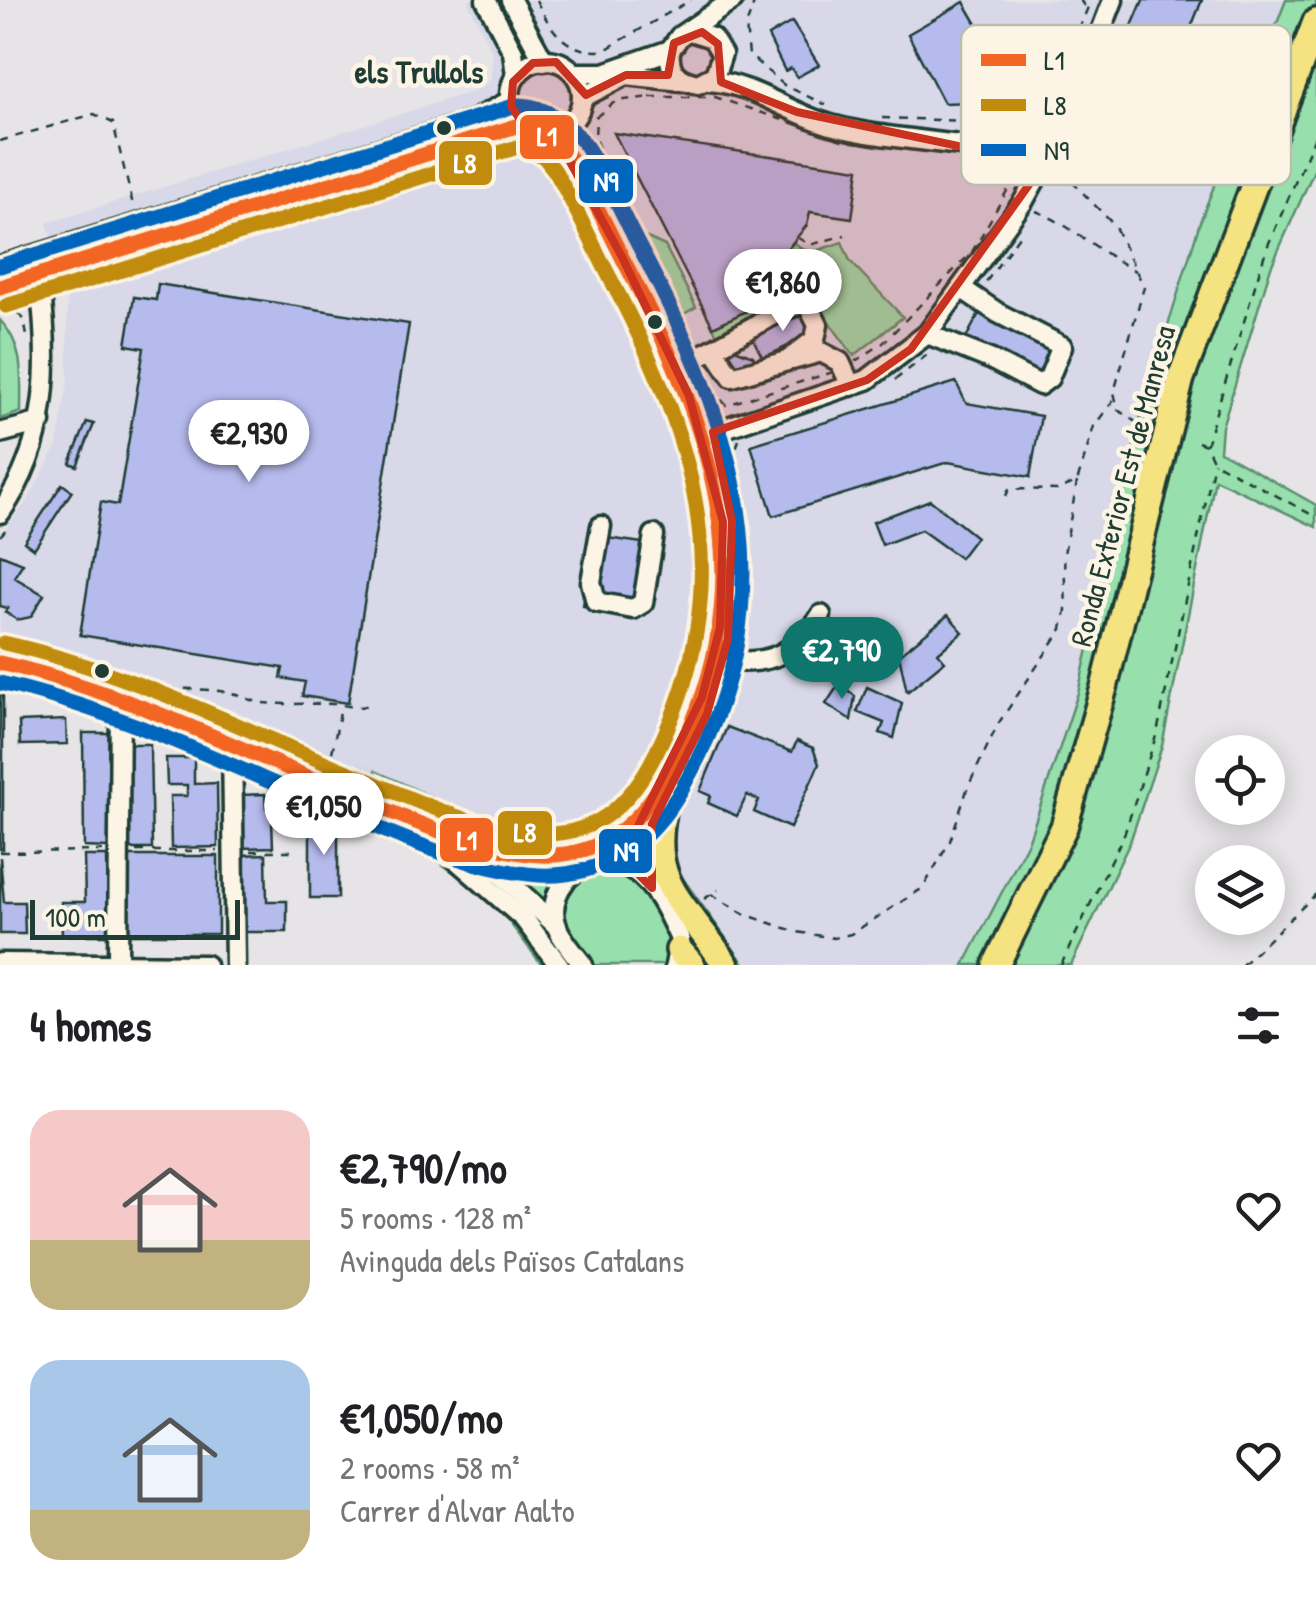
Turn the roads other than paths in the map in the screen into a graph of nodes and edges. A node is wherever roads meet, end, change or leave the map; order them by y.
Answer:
1 (486, 0) edge
2 (511, 0) edge
3 (733, 0) edge
4 (1113, 0) edge
5 (1316, 22) edge
6 (1103, 25) edge
7 (693, 32) junction
8 (670, 50) junction
9 (512, 52) junction
10 (538, 62) junction
11 (1316, 68) edge
12 (574, 73) junction
13 (516, 76) junction
14 (682, 80) junction
15 (709, 80) junction
16 (1291, 88) edge
17 (582, 98) junction
18 (510, 100) junction
19 (571, 123) junction
20 (523, 124) junction
21 (543, 132) junction
22 (1291, 134) edge
23 (961, 145) edge
24 (1037, 185) edge
25 (1254, 185) edge
26 (1272, 185) edge
27 (0, 266) edge
28 (39, 275) junction
29 (0, 287) edge
30 (955, 288) junction
31 (926, 334) junction
32 (713, 349) junction
33 (787, 362) junction
34 (678, 367) junction
35 (846, 376) junction
36 (40, 422) junction
37 (712, 432) junction
38 (0, 433) edge
39 (6, 516) edge
40 (601, 526) dead end
41 (654, 535) dead end
42 (821, 615) dead end
43 (719, 660) junction
44 (0, 663) edge
45 (120, 697) junction
46 (232, 742) junction
47 (658, 791) junction
48 (404, 817) junction
49 (523, 854) junction
50 (594, 863) junction
51 (652, 888) junction
52 (557, 926) junction
53 (682, 960) edge
54 (118, 962) junction
55 (0, 963) edge
56 (43, 964) edge
57 (581, 964) edge
58 (206, 965) edge
59 (236, 965) edge
60 (559, 965) edge
61 (726, 965) edge
62 (996, 965) edge
63 (1013, 965) edge

1 - 9 street
2 - 10 street
3 - 7 street
4 - 6 street
5 - 16 highway, Ronda Exterior Est de Manresa
7 - 8 street
7 - 15 street
8 - 12 street
8 - 14 street
9 - 10 street
9 - 13 street
10 - 12 street
10 - 13 street
11 - 22 highway, Ronda Exterior Est de Manresa
12 - 17 street
13 - 18 street
14 - 15 street
14 - 17 street
15 - 23 street
17 - 19 street
18 - 20 street
18 - 27 street
19 - 21 street
19 - 34 street
20 - 21 street
20 - 28 street
21 - 34 street
24 - 30 street
25 - 62 highway, Ronda Exterior Est de Manresa
26 - 63 highway, Ronda Exterior Est de Manresa
28 - 29 street
28 - 36 street
30 - 31 street
30 - 31 street
31 - 35 street
32 - 33 street
32 - 33 street
32 - 34 street
33 - 35 street
34 - 37 street
34 - 43 street
35 - 37 street
36 - 38 street
36 - 39 street
37 - 43 street
40 - 41 street
42 - 43 street
43 - 47 street
44 - 45 street
45 - 46 street
45 - 54 street
46 - 48 street
46 - 59 street
47 - 49 street
47 - 50 street
47 - 51 street
47 - 61 highway
48 - 49 street
48 - 52 street
48 - 60 street
49 - 50 street
50 - 51 street
50 - 52 street
51 - 53 street
52 - 57 street
54 - 56 street
54 - 58 street
55 - 56 street

